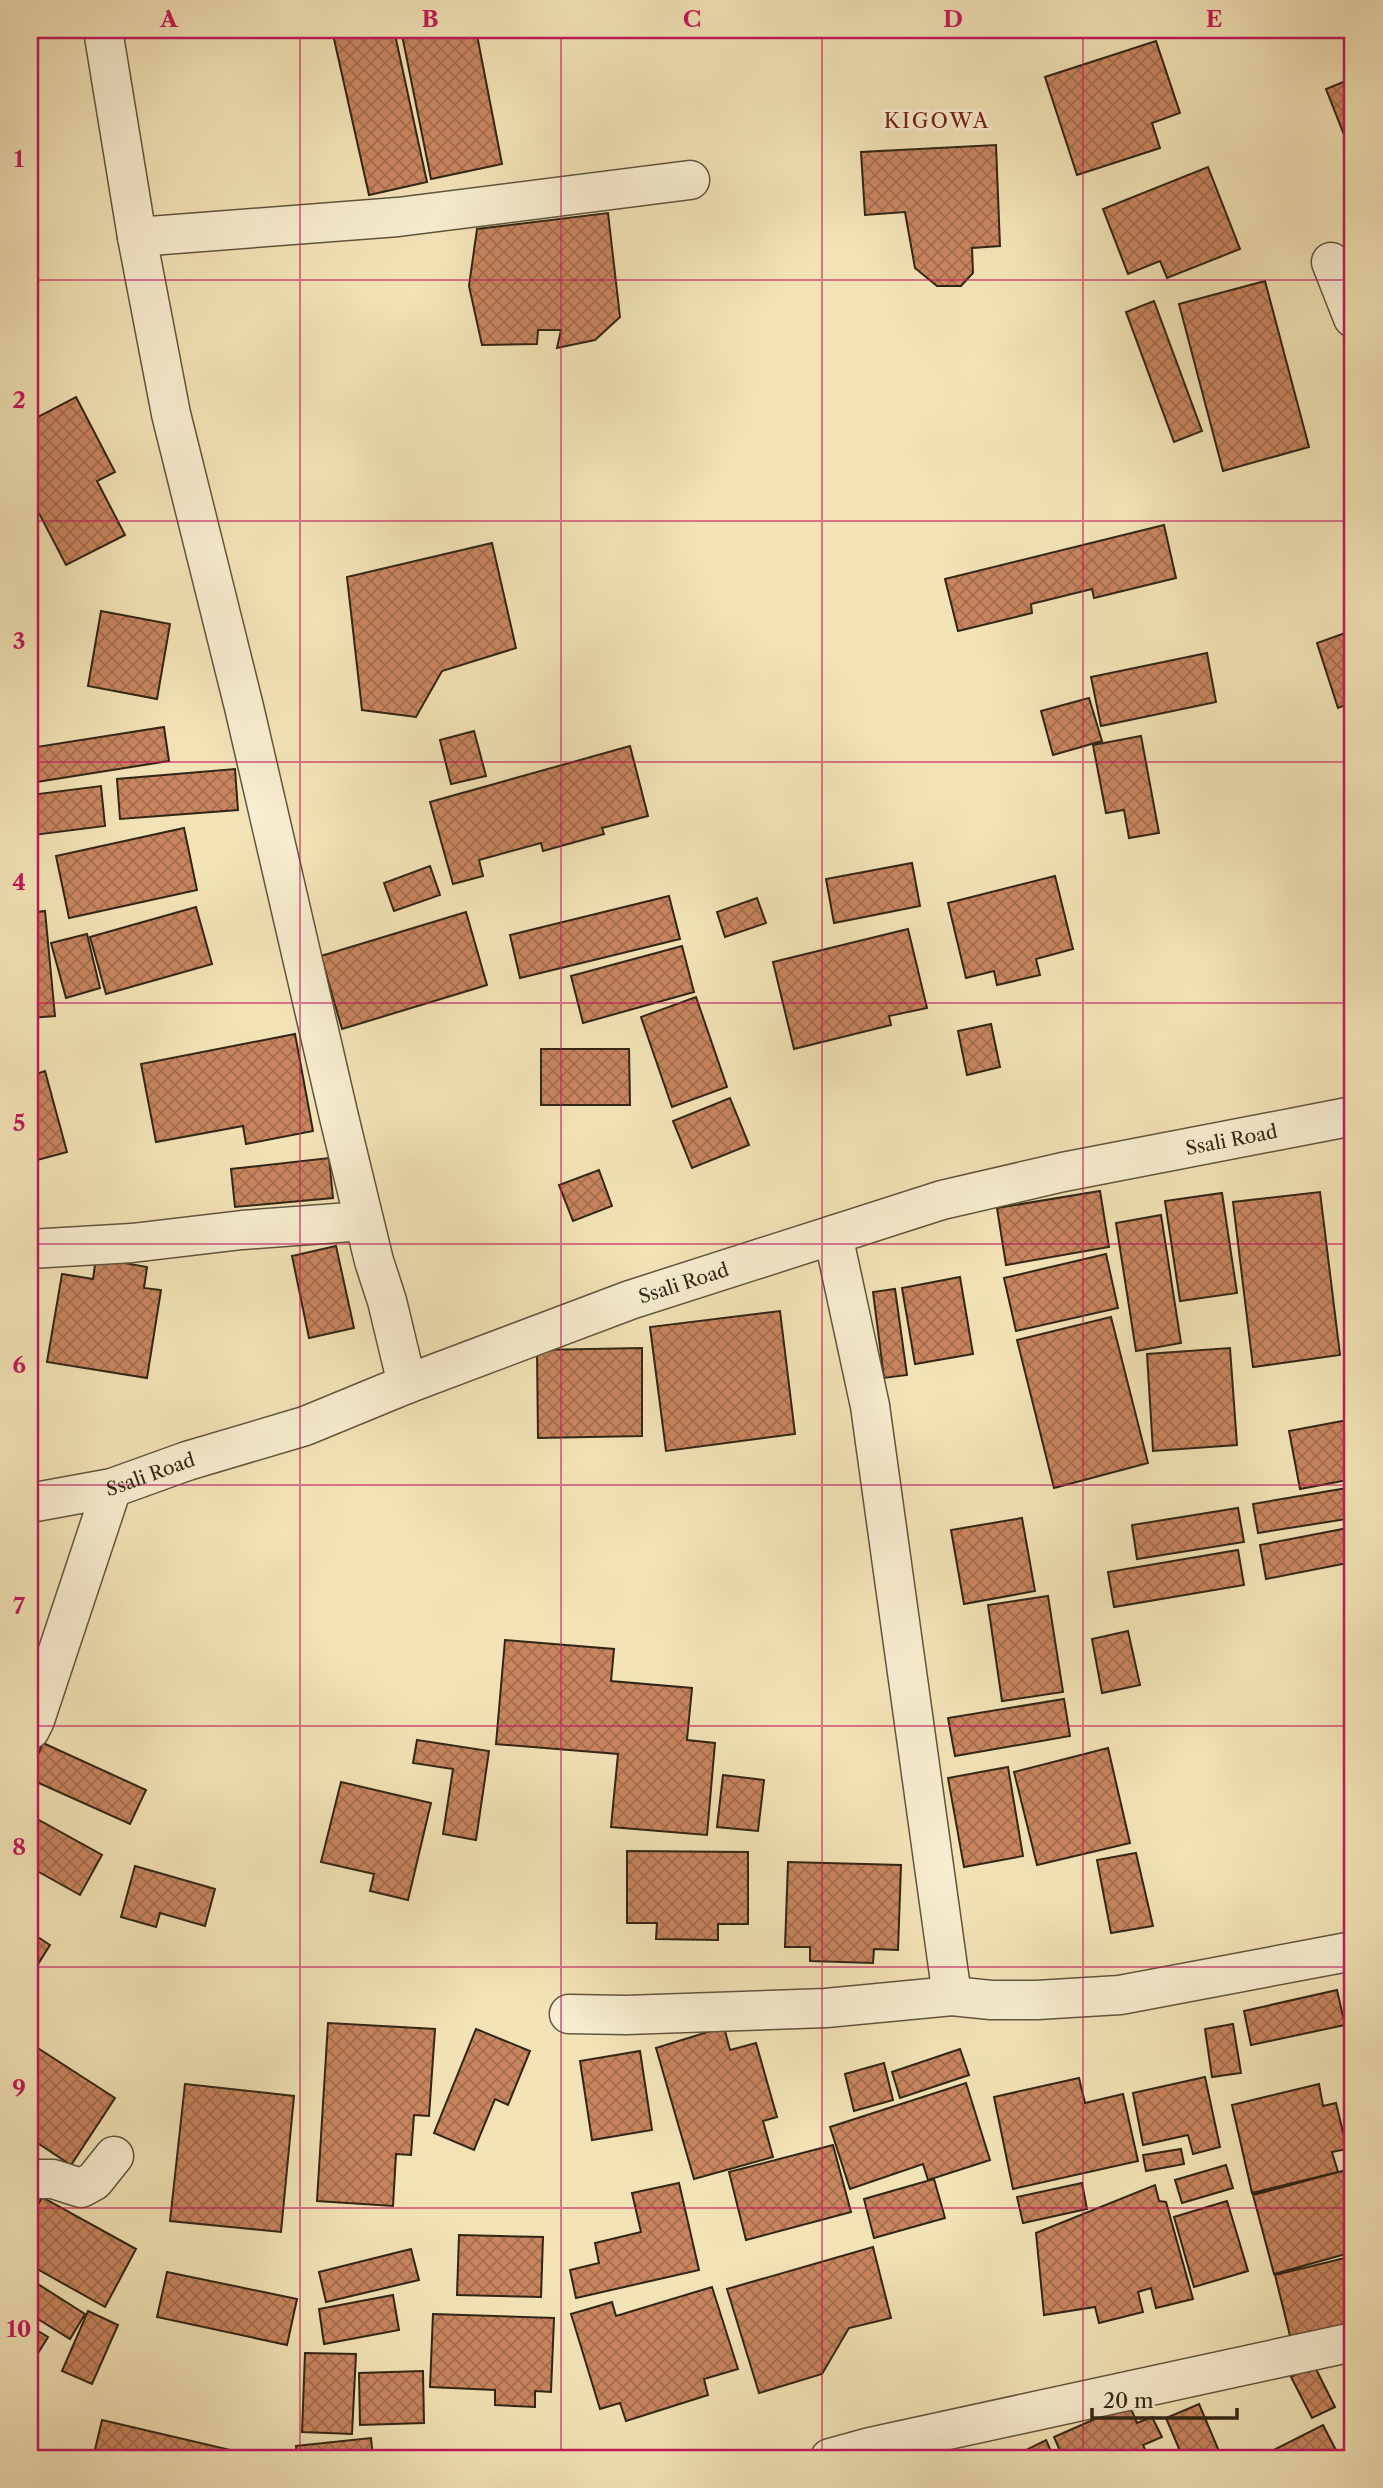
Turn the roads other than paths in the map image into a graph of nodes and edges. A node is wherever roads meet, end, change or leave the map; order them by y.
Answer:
1 (103, 30) edge
2 (691, 180) dead end
3 (137, 237) junction
4 (1331, 262) dead end
5 (1353, 318) edge
6 (1353, 1116) edge
7 (364, 1221) junction
8 (834, 1235) junction
9 (30, 1249) edge
10 (407, 1384) junction
11 (112, 1488) junction
12 (30, 1503) edge
13 (30, 1730) edge
14 (1353, 1951) edge
15 (952, 1996) junction
16 (569, 2014) dead end
17 (114, 2156) dead end
18 (30, 2179) edge
19 (1353, 2342) edge
20 (830, 2458) edge

1 - 3 street
2 - 3 street
3 - 7 street
4 - 5 street
6 - 8 street, Ssali Road
7 - 9 street
7 - 10 street
8 - 10 street, Ssali Road
8 - 15 street
10 - 11 street, Ssali Road
11 - 12 street, Ssali Road
11 - 13 street
14 - 15 street
15 - 16 street
17 - 18 street
19 - 20 street

